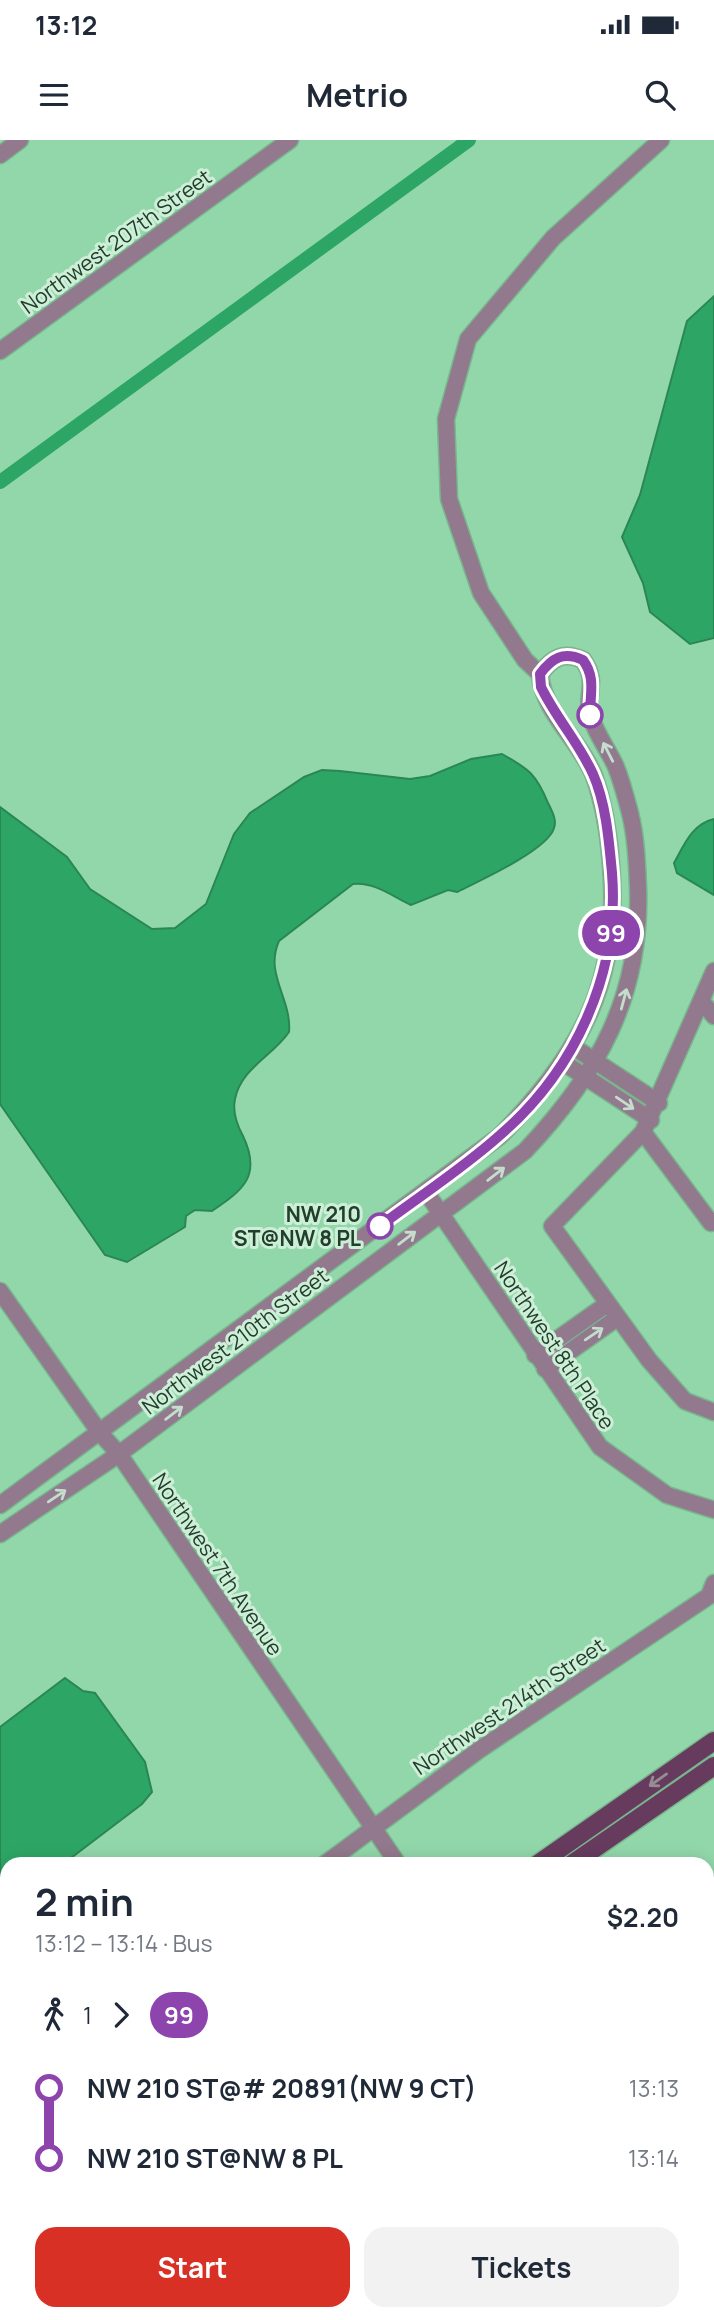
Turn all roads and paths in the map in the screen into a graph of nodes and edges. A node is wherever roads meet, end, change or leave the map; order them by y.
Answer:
1 (20, 140) edge
2 (290, 140) edge
3 (660, 140) edge
4 (0, 155) edge
5 (0, 351) edge
6 (540, 674) junction
7 (714, 971) edge
8 (702, 1002) junction
9 (714, 1016) edge
10 (572, 1046) junction
11 (596, 1061) junction
12 (564, 1063) junction
13 (587, 1077) junction
14 (659, 1103) junction
15 (647, 1126) junction
16 (426, 1192) junction
17 (440, 1213) junction
18 (712, 1222) edge
19 (0, 1291) edge
20 (607, 1304) junction
21 (617, 1318) junction
22 (535, 1355) junction
23 (545, 1369) junction
24 (714, 1412) edge
25 (100, 1433) junction
26 (119, 1454) junction
27 (0, 1505) edge
28 (714, 1510) edge
29 (0, 1534) edge
30 (714, 1583) edge
31 (714, 1741) edge
32 (714, 1766) edge
33 (372, 1827) junction
34 (334, 1857) edge
35 (393, 1857) edge
36 (548, 1857) edge
37 (582, 1857) edge

1 - 4 street
2 - 5 street, Northwest 207th Street
3 - 6 street
6 - 10 street, Northwest 210th Street
11 -> 6 street, Northwest 210th Street
7 - 8 street
8 - 9 street
8 - 14 street
10 - 11 street
10 - 12 street, Northwest 210th Street
11 - 13 street, Northwest 210th Street
11 - 14 street
12 - 13 street
12 - 16 street, Northwest 210th Street
13 -> 15 street
17 -> 13 street, Northwest 210th Street
14 - 15 street
15 - 18 street
15 - 20 street
16 - 17 street, Northwest 8th Place
16 - 25 street, Northwest 210th Street
17 - 22 street, Northwest 8th Place
26 -> 17 street, Northwest 210th Street
19 - 25 street, Northwest 7th Avenue
20 - 21 street
20 - 22 street
23 -> 21 street
21 - 24 street
22 - 23 street, Northwest 8th Place
23 - 28 street, Northwest 8th Place
25 - 26 street, Northwest 7th Avenue
25 - 27 street, Northwest 210th Street
29 -> 26 street, Northwest 210th Street
26 - 33 street, Northwest 7th Avenue
30 - 33 street, Northwest 214th Street
31 -> 36 main road
32 - 37 main road
33 - 34 street, Northwest 214th Street
33 - 35 street, Northwest 7th Avenue

